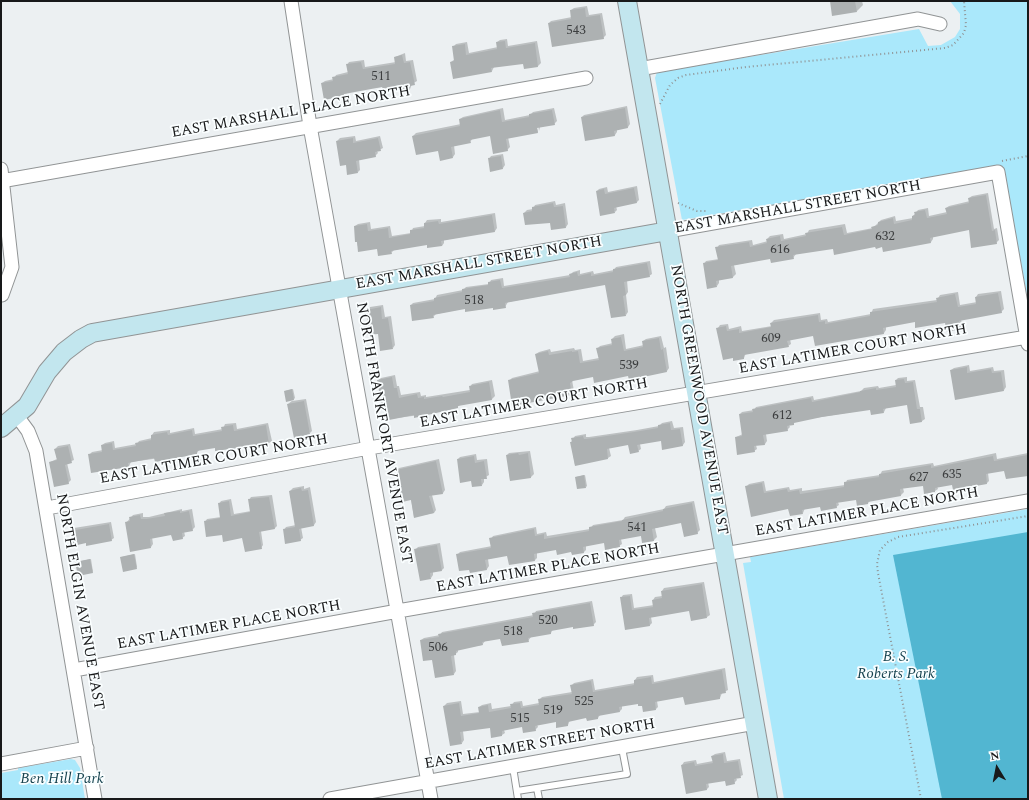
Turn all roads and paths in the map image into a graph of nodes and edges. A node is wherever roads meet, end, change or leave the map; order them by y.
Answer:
1 (291, 1) edge
2 (627, 1) edge
3 (964, 1) edge
4 (940, 24) dead end
5 (639, 69) junction
6 (586, 78) dead end
7 (659, 105) dead end
8 (310, 126) junction
9 (2, 177) edge
10 (668, 232) junction
11 (341, 288) junction
12 (2, 296) edge
13 (1027, 341) edge
14 (697, 393) junction
15 (16, 416) junction
16 (1, 428) edge
17 (369, 448) junction
18 (1028, 501) edge
19 (47, 508) junction
20 (1028, 516) edge
21 (726, 554) junction
22 (398, 611) junction
23 (74, 670) junction
24 (755, 723) junction
25 (87, 748) junction
26 (622, 748) junction
27 (1, 764) edge
28 (513, 767) junction
29 (428, 781) junction
30 (537, 788) junction
31 (517, 791) junction
32 (95, 799) edge
33 (330, 799) edge
34 (431, 799) edge
35 (518, 799) edge
36 (539, 799) edge
37 (768, 799) edge
38 (922, 799) edge

1 - 8 street, NORTH FRANKFORT AVENUE EAST
2 - 5 street, NORTH GREENWOOD AVENUE EAST
3 - 7 path
4 - 5 street
5 - 10 street, NORTH GREENWOOD AVENUE EAST
6 - 8 street, EAST MARSHALL PLACE NORTH
8 - 9 street, EAST MARSHALL PLACE NORTH
8 - 11 street, NORTH FRANKFORT AVENUE EAST
9 - 12 street
10 - 11 street, EAST MARSHALL STREET NORTH
10 - 13 street, EAST MARSHALL STREET NORTH
10 - 14 street, NORTH GREENWOOD AVENUE EAST
11 - 15 street, EAST MARSHALL STREET NORTH
11 - 17 street, NORTH FRANKFORT AVENUE EAST
13 - 14 street, EAST LATIMER COURT NORTH
14 - 17 street, EAST LATIMER COURT NORTH
14 - 21 street, NORTH GREENWOOD AVENUE EAST
15 - 16 street, EAST MARSHALL STREET NORTH
15 - 19 street, NORTH ELGIN AVENUE EAST
17 - 19 street, EAST LATIMER COURT NORTH
17 - 22 street, NORTH FRANKFORT AVENUE EAST
18 - 21 street, EAST LATIMER PLACE NORTH
19 - 23 street, NORTH ELGIN AVENUE EAST
20 - 38 path
21 - 22 street, EAST LATIMER PLACE NORTH
21 - 24 street, NORTH GREENWOOD AVENUE EAST
22 - 23 street, EAST LATIMER PLACE NORTH
22 - 29 street, NORTH FRANKFORT AVENUE EAST
23 - 25 street, NORTH ELGIN AVENUE EAST
24 - 26 street, EAST LATIMER STREET NORTH
24 - 37 street, NORTH GREENWOOD AVENUE EAST
25 - 27 street
25 - 32 street, NORTH ELGIN AVENUE EAST
26 - 28 street, EAST LATIMER STREET NORTH
26 - 30 lane
28 - 29 street, EAST LATIMER STREET NORTH
28 - 31 lane
29 - 33 street, EAST LATIMER STREET NORTH
29 - 34 street, NORTH FRANKFORT AVENUE EAST
30 - 31 lane
30 - 36 lane
31 - 35 lane

